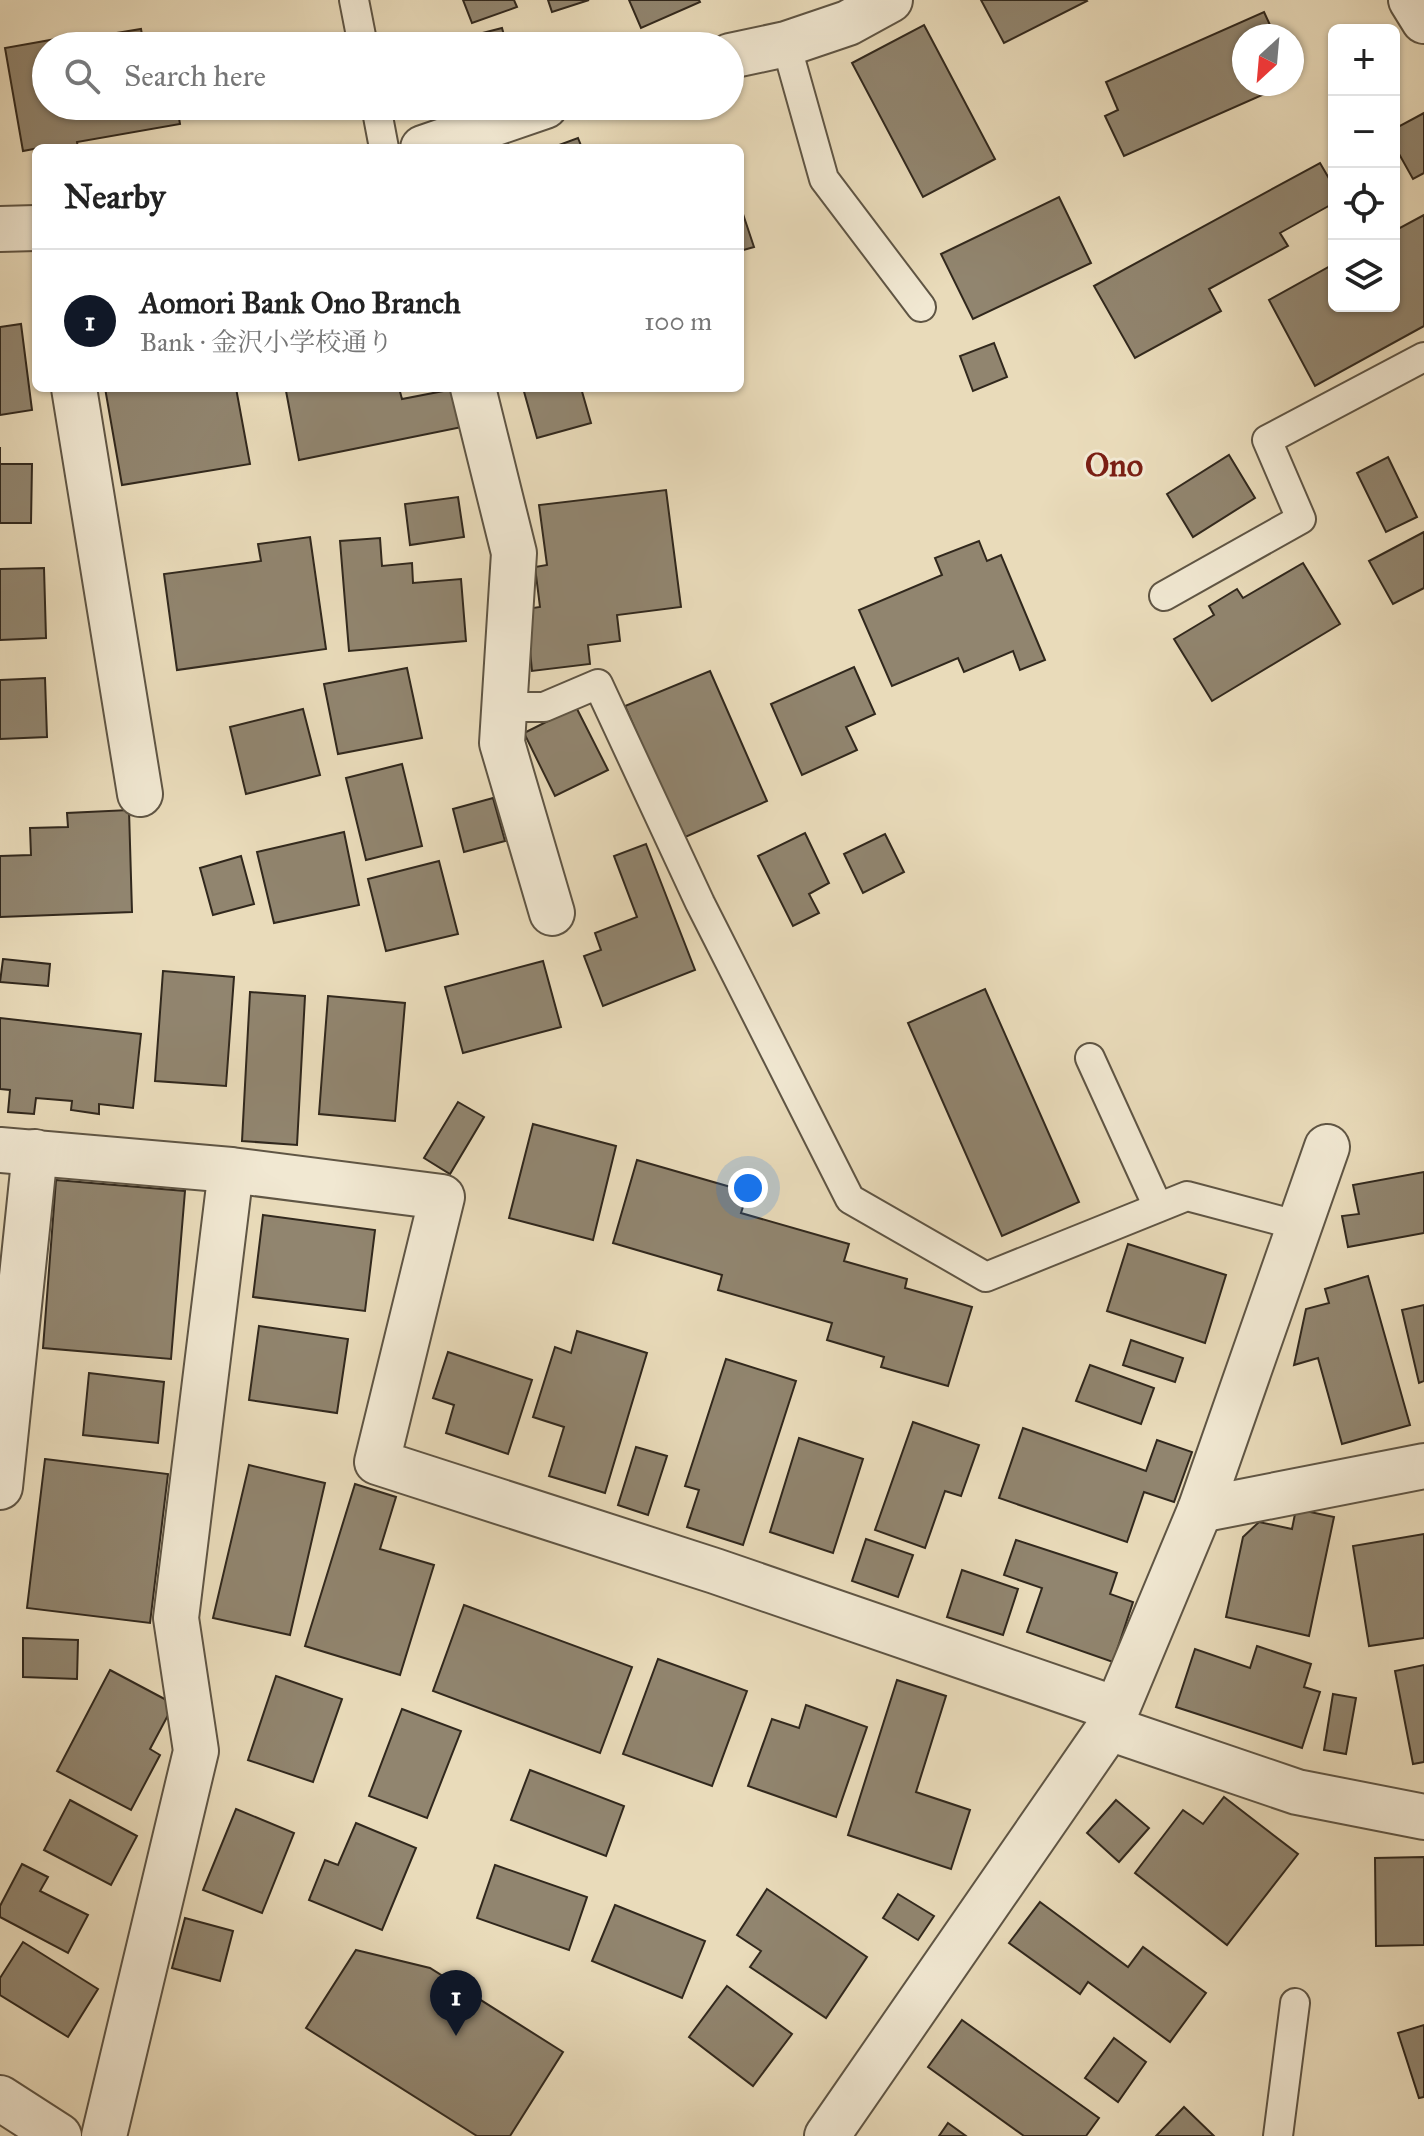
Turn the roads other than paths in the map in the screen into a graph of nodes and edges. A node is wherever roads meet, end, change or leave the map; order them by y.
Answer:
1 (354, 0) edge
2 (890, 0) edge
3 (1411, 0) edge
4 (1424, 21) edge
5 (360, 32) edge
6 (786, 44) junction
7 (744, 53) edge
8 (379, 120) edge
9 (504, 120) edge
10 (383, 144) edge
11 (435, 144) edge
12 (32, 228) edge
13 (0, 229) edge
14 (921, 307) dead end
15 (1424, 357) edge
16 (75, 392) edge
17 (474, 392) edge
18 (1164, 596) dead end
19 (505, 707) junction
20 (140, 794) dead end
21 (552, 913) dead end
22 (1090, 1058) dead end
23 (1327, 1147) dead end
24 (18, 1151) edge
25 (231, 1170) junction
26 (1158, 1207) junction
27 (1300, 1226) junction
28 (1424, 1466) edge
29 (0, 1487) edge
30 (1200, 1510) junction
31 (1112, 1718) junction
32 (1424, 1817) edge
33 (1295, 2003) dead end
34 (0, 2098) edge
35 (59, 2136) edge
36 (104, 2136) edge
37 (827, 2136) edge
38 (1278, 2136) edge

1 - 5 lane
2 - 6 street
3 - 4 street
6 - 7 street
6 - 14 lane
8 - 10 lane
9 - 11 street
12 - 13 street
15 - 18 lane
16 - 20 street
17 - 19 street
19 - 21 street
19 - 26 lane
22 - 26 lane
23 - 27 street
24 - 25 street
24 - 29 street
25 - 31 street
25 - 36 street
26 - 27 lane
27 - 30 street
28 - 30 street
30 - 31 street
31 - 32 street
31 - 37 street
33 - 38 lane
34 - 35 street

